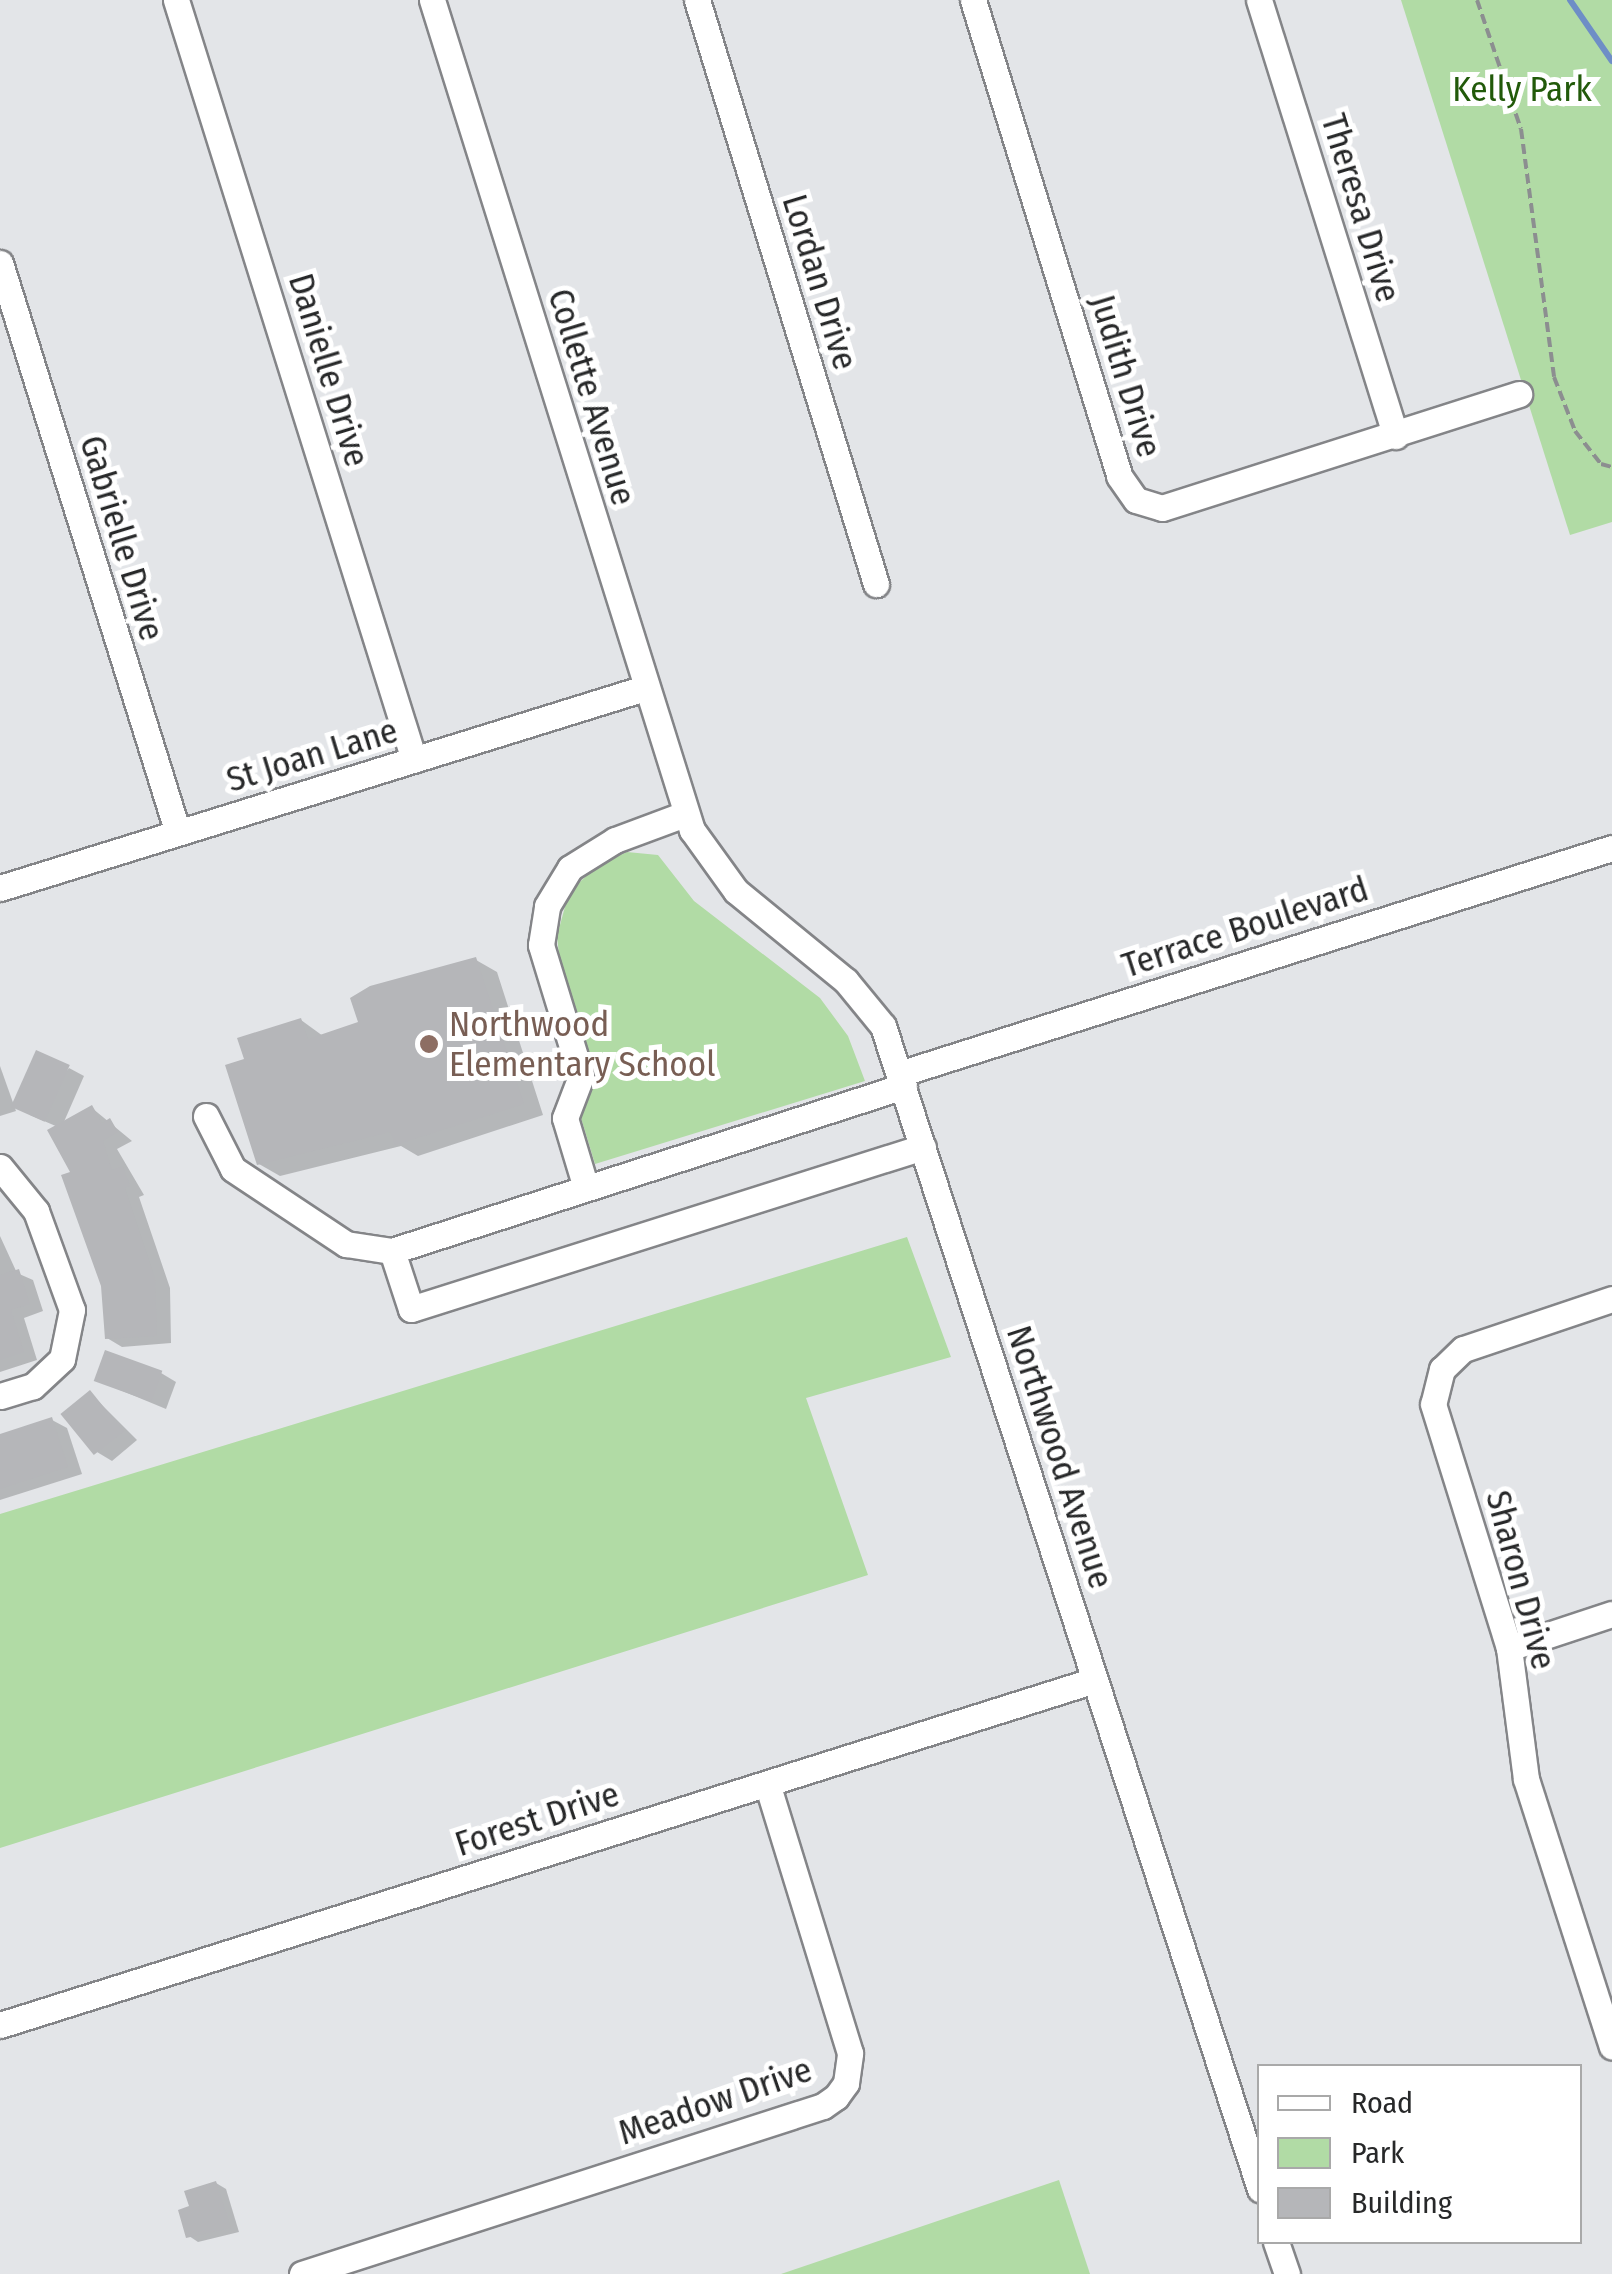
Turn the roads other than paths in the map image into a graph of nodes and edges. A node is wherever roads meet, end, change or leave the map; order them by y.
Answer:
1 (176, 0) edge
2 (432, 0) edge
3 (697, 0) edge
4 (972, 0) edge
5 (1259, 0) edge
6 (0, 263) edge
7 (1518, 394) dead end
8 (1396, 436) junction
9 (876, 584) dead end
10 (646, 688) junction
11 (414, 760) junction
12 (685, 814) junction
13 (178, 833) junction
14 (1612, 848) edge
15 (0, 888) edge
16 (902, 1080) junction
17 (206, 1116) dead end
18 (923, 1147) junction
19 (0, 1167) edge
20 (586, 1188) junction
21 (392, 1251) junction
22 (1612, 1299) edge
23 (0, 1396) edge
24 (1612, 1614) edge
25 (1509, 1648) junction
26 (1095, 1680) junction
27 (767, 1783) junction
28 (0, 2026) edge
29 (1612, 2047) edge
30 (1257, 2180) edge
31 (1277, 2244) edge
32 (302, 2274) edge
33 (1287, 2274) edge

1 - 11 street, Danielle Drive
2 - 10 street, Collette Avenue
3 - 9 street, Lordan Drive
4 - 8 street, Judith Drive
5 - 8 street, Theresa Drive
6 - 13 street, Gabrielle Drive
7 - 8 street, Judith Drive
10 - 11 street, St Joan Lane
10 - 12 street, Collette Avenue
11 - 13 street, St Joan Lane
12 - 16 street, Northwood Avenue
12 - 20 street
13 - 15 street, St Joan Lane
14 - 16 street, Terrace Boulevard
16 - 18 street, Northwood Avenue
16 - 20 street, Terrace Boulevard
17 - 21 street
18 - 21 street
18 - 26 street, Northwood Avenue
19 - 23 street
20 - 21 street, Terrace Boulevard
22 - 25 street, Sharon Drive
24 - 25 street
25 - 29 street, Sharon Drive
26 - 27 street, Forest Drive
26 - 30 street, Northwood Avenue
27 - 28 street, Forest Drive
27 - 32 street, Meadow Drive
31 - 33 street

